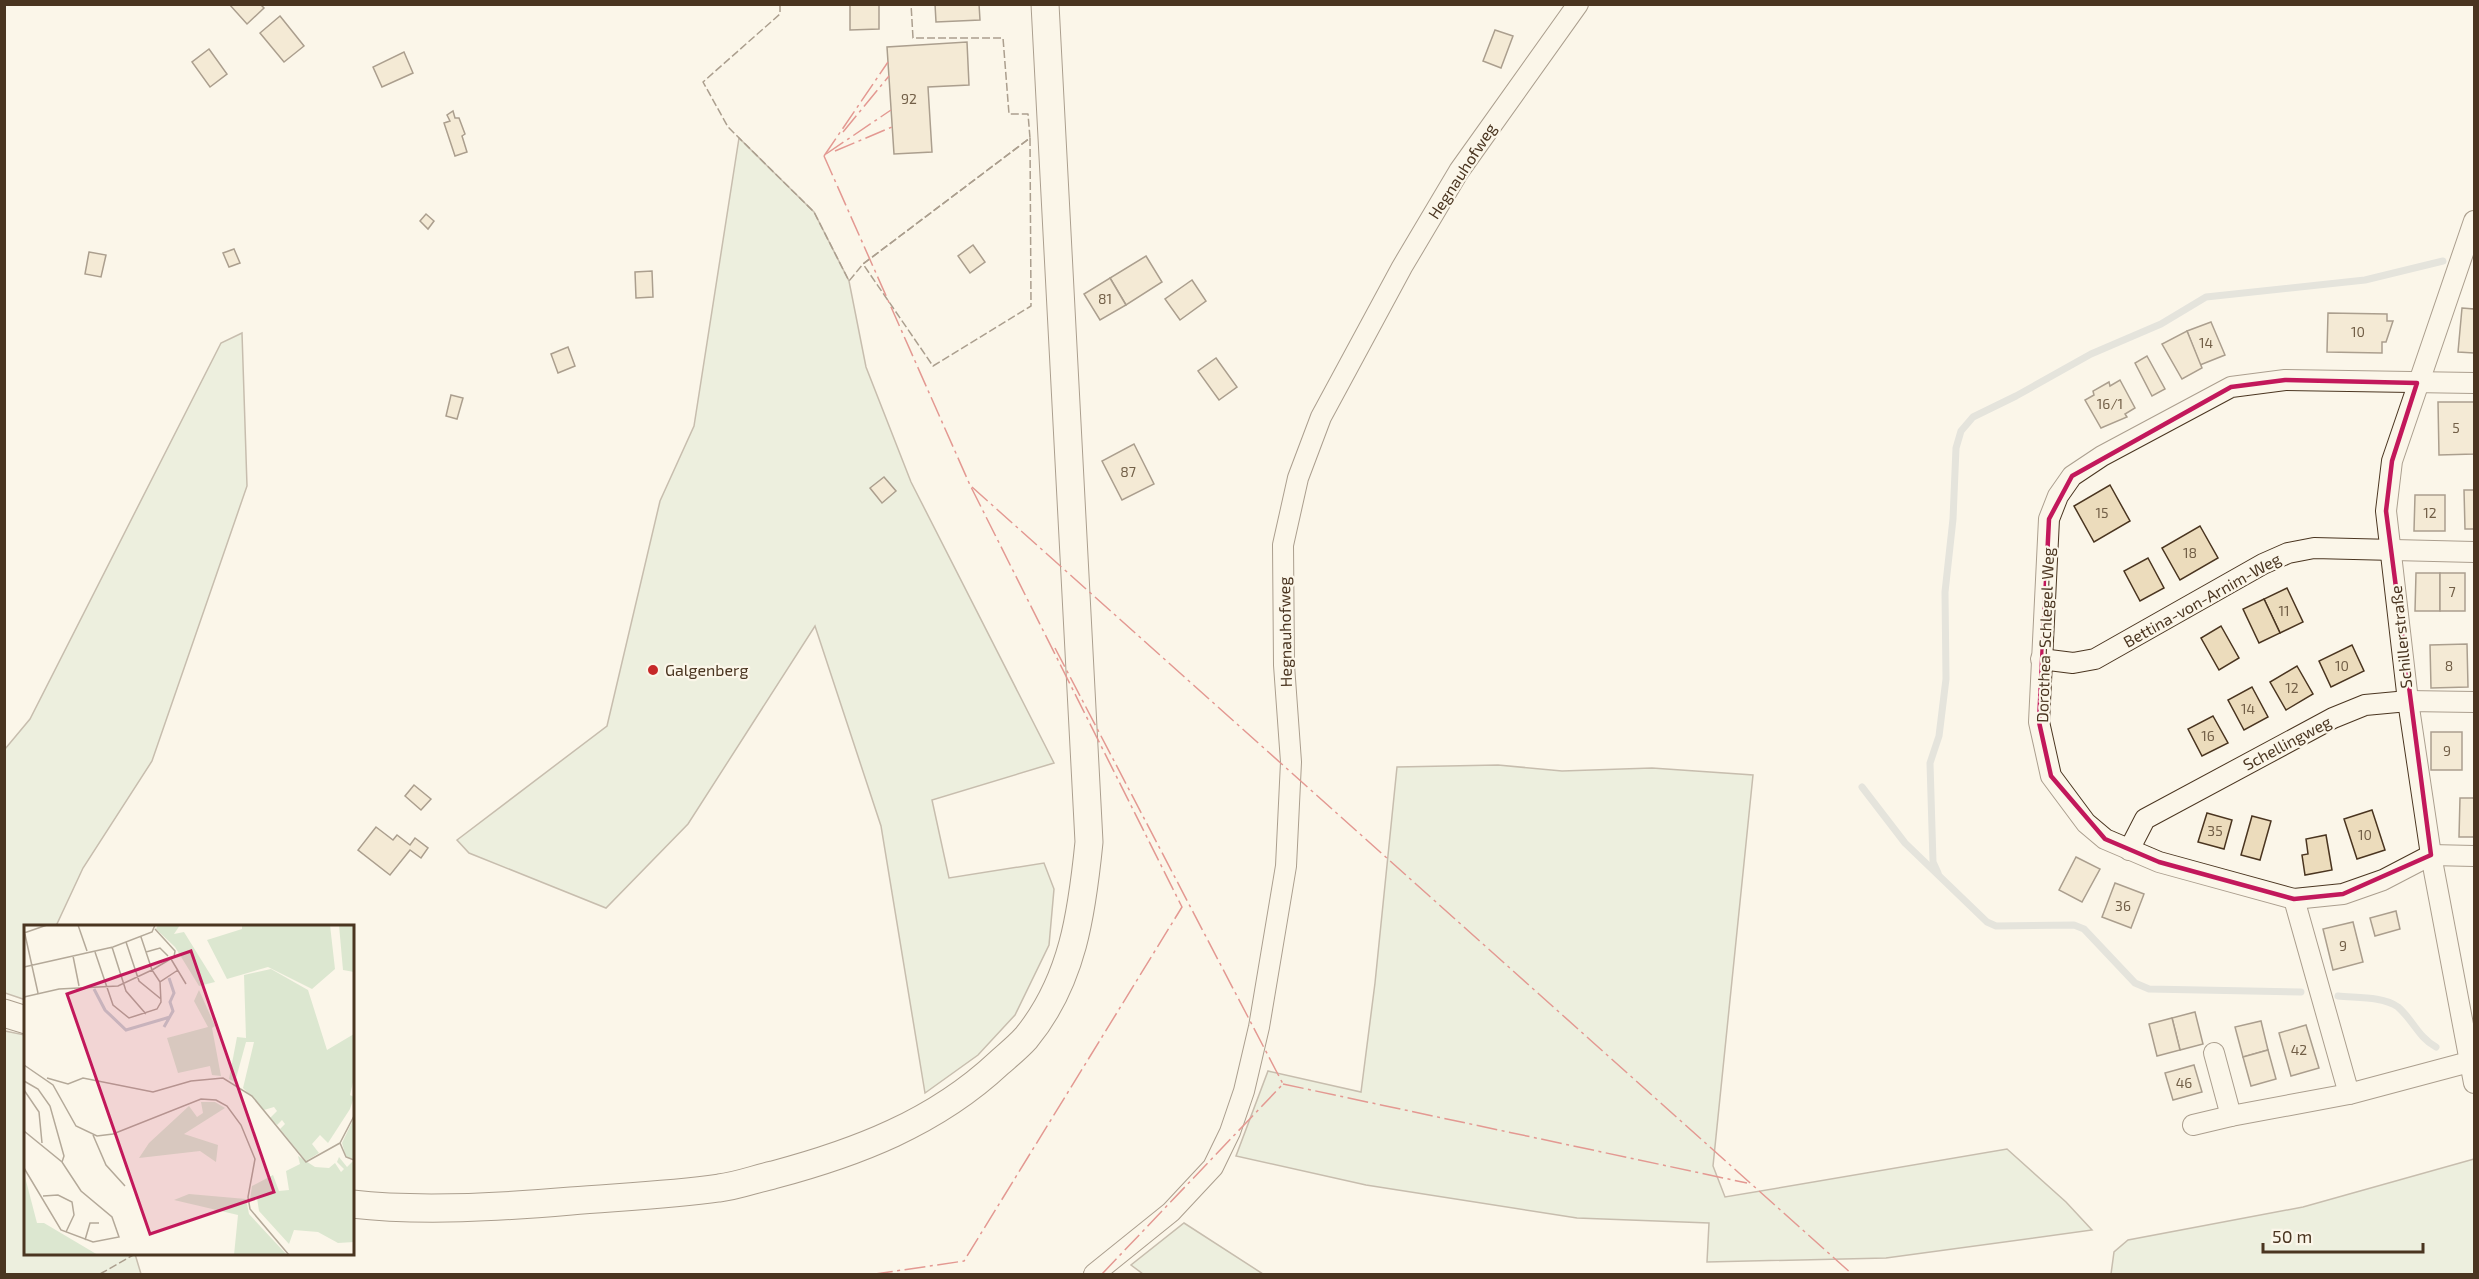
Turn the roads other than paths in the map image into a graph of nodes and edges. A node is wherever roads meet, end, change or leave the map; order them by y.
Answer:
1 (1046, 4) edge
2 (1578, 4) edge
3 (2475, 221) edge
4 (2417, 383) junction
5 (2475, 383) edge
6 (2392, 550) junction
7 (2475, 552) edge
8 (2041, 659) junction
9 (2408, 701) junction
10 (2475, 702) edge
11 (2129, 850) junction
12 (2431, 855) junction
13 (2475, 856) edge
14 (2294, 899) junction
15 (4, 1013) edge
16 (24, 1019) edge
17 (2214, 1053) dead end
18 (2469, 1062) junction
19 (2475, 1083) edge
20 (2349, 1094) junction
21 (2231, 1116) junction
22 (2193, 1125) dead end
23 (354, 1204) edge
24 (1094, 1275) edge

1 - 23 main road
2 - 24 street, Hegnauhofweg
3 - 4 street, Schillerstraße
4 - 5 street, Dorothea-Schlegel-Weg
4 - 6 street, Schillerstraße
4 - 8 street, Dorothea-Schlegel-Weg
6 - 7 street, Bettina-von-Arnim-Weg
6 - 8 street, Bettina-von-Arnim-Weg
6 - 9 street, Schillerstraße
8 - 11 street, Dorothea-Schlegel-Weg
9 - 10 street, Schellingweg
9 - 11 street, Schellingweg
9 - 12 street, Schillerstraße
11 - 14 street, Dorothea-Schlegel-Weg
12 - 13 street
12 - 14 street
12 - 18 street, Schillerstraße
14 - 20 street
15 - 16 main road
17 - 21 street
18 - 19 street, Schillerstraße
18 - 20 street
20 - 21 street
21 - 22 street

